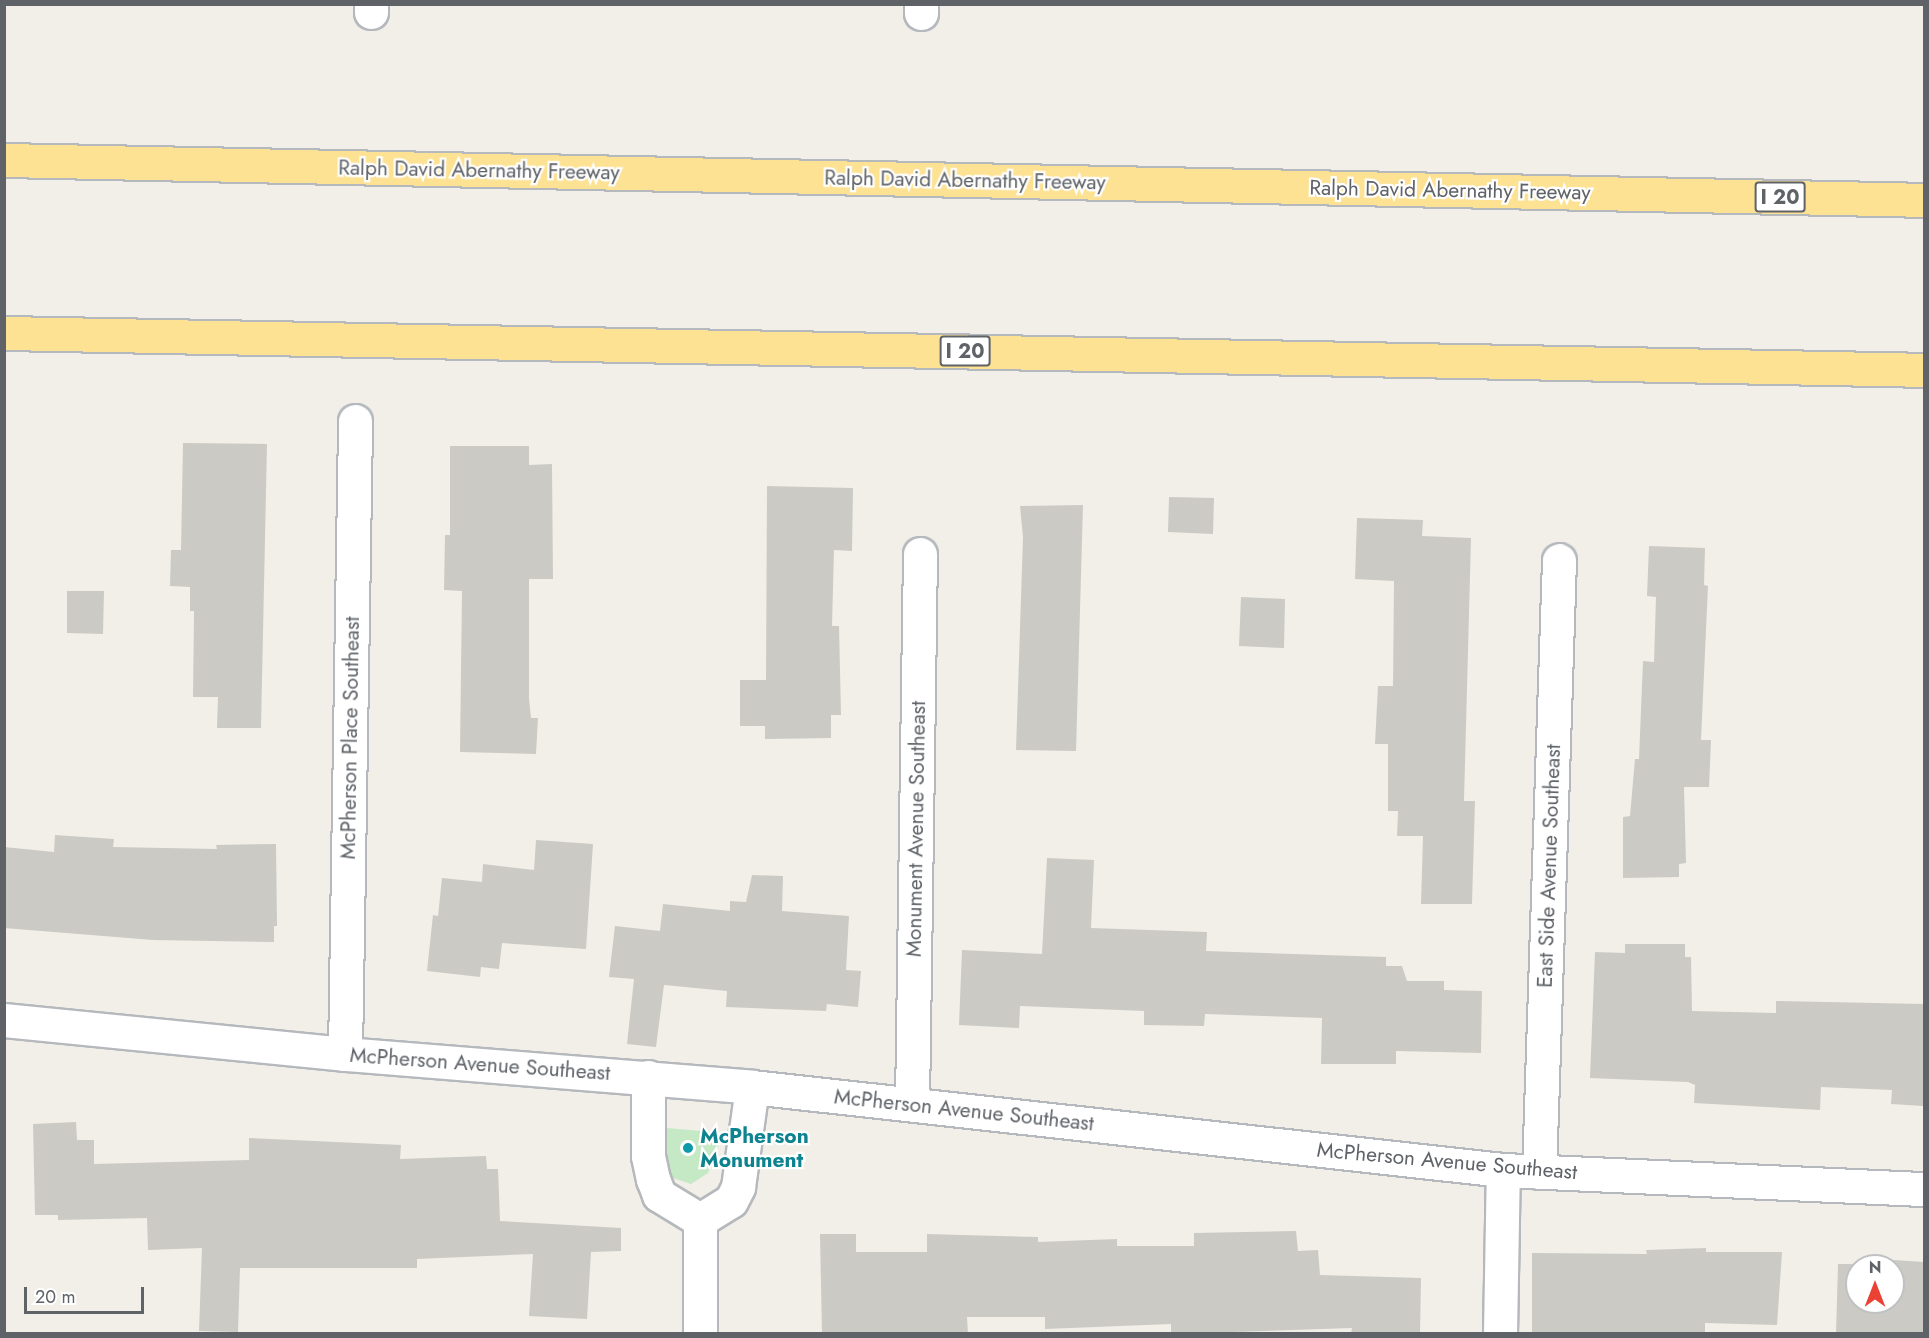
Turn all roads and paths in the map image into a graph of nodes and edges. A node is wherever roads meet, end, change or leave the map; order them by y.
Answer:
1 (4, 160) edge
2 (1924, 177) edge
3 (1635, 194) junction
4 (1924, 200) edge
5 (4, 333) edge
6 (1924, 370) edge
7 (355, 421) dead end
8 (920, 554) dead end
9 (1559, 560) dead end
10 (4, 1020) edge
11 (345, 1054) junction
12 (648, 1077) junction
13 (752, 1087) junction
14 (912, 1104) junction
15 (1503, 1170) junction
16 (1539, 1172) junction
17 (1924, 1189) edge
18 (700, 1221) junction
19 (700, 1334) edge
20 (1500, 1334) edge

1 - 3 highway, Ralph David Abernathy Freeway / I 20
2 - 3 highway
3 - 4 highway, Ralph David Abernathy Freeway / I 20
5 - 6 highway, I 20
7 - 11 street, McPherson Place Southeast
8 - 14 street, Monument Avenue Southeast
9 - 16 street, East Side Avenue Southeast
10 - 11 street, McPherson Avenue Southeast
11 - 12 street, McPherson Avenue Southeast
12 - 13 street, McPherson Avenue Southeast
12 - 18 street
13 - 14 street, McPherson Avenue Southeast
13 - 18 street
14 - 15 street, McPherson Avenue Southeast
15 - 16 street, McPherson Avenue Southeast
15 - 20 street
16 - 17 street, McPherson Avenue Southeast
18 - 19 street

